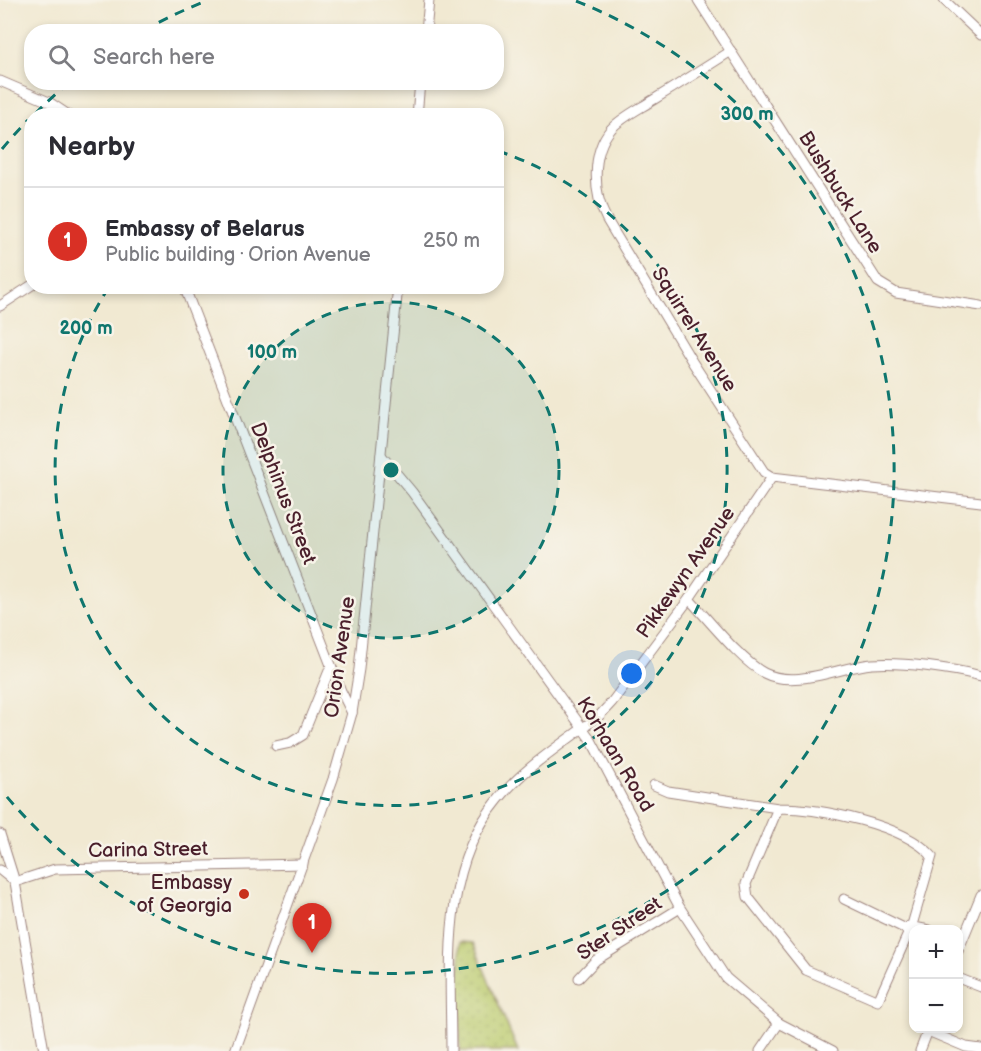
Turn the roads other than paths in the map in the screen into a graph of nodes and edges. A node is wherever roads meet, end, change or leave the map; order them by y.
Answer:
1 (429, 0) edge
2 (698, 0) edge
3 (944, 0) edge
4 (427, 24) edge
5 (981, 35) edge
6 (731, 51) junction
7 (0, 81) edge
8 (419, 90) edge
9 (58, 108) edge
10 (418, 108) edge
11 (24, 290) edge
12 (187, 294) edge
13 (397, 294) edge
14 (0, 306) edge
15 (981, 306) edge
16 (381, 455) junction
17 (772, 477) junction
18 (981, 502) edge
19 (689, 599) junction
20 (331, 666) junction
21 (981, 676) edge
22 (352, 713) junction
23 (583, 728) junction
24 (276, 747) dead end
25 (654, 785) dead end
26 (778, 808) junction
27 (0, 834) edge
28 (303, 864) junction
29 (0, 870) edge
30 (15, 882) junction
31 (981, 895) edge
32 (844, 899) dead end
33 (680, 908) junction
34 (912, 925) edge
35 (909, 931) edge
36 (909, 933) edge
37 (963, 934) edge
38 (579, 978) dead end
39 (961, 979) edge
40 (981, 987) edge
41 (779, 1023) junction
42 (928, 1033) edge
43 (936, 1033) edge
44 (981, 1049) edge
45 (44, 1051) edge
46 (235, 1051) edge
47 (451, 1051) edge
48 (760, 1051) edge
49 (833, 1051) edge
50 (920, 1051) edge

1 - 4 street
2 - 6 street, Bushbuck Lane
3 - 5 street
6 - 15 street, Bushbuck Lane
6 - 17 street, Squirrel Avenue
7 - 9 street
8 - 10 street
11 - 14 street
12 - 20 street, Delphinus Street
13 - 16 street, Orion Avenue
16 - 22 street, Orion Avenue
16 - 23 street, Korhaan Road
17 - 18 street
17 - 19 street, Pikkewyn Avenue
19 - 21 street
19 - 23 street, Pikkewyn Avenue
20 - 22 street, Delphinus Street
20 - 24 street
22 - 28 street, Orion Avenue
23 - 33 street, Korhaan Road
23 - 47 street, Pikkewyn Avenue
25 - 26 street
26 - 34 street
26 - 36 street
27 - 30 street
28 - 30 street, Carina Street
28 - 46 street, Orion Avenue
29 - 30 street
30 - 45 street
31 - 37 street
32 - 35 street
33 - 38 street, Ster Street
33 - 41 street, Korhaan Road
39 - 40 street
41 - 48 street
41 - 49 street, Korhaan Road
42 - 50 street
43 - 44 street

